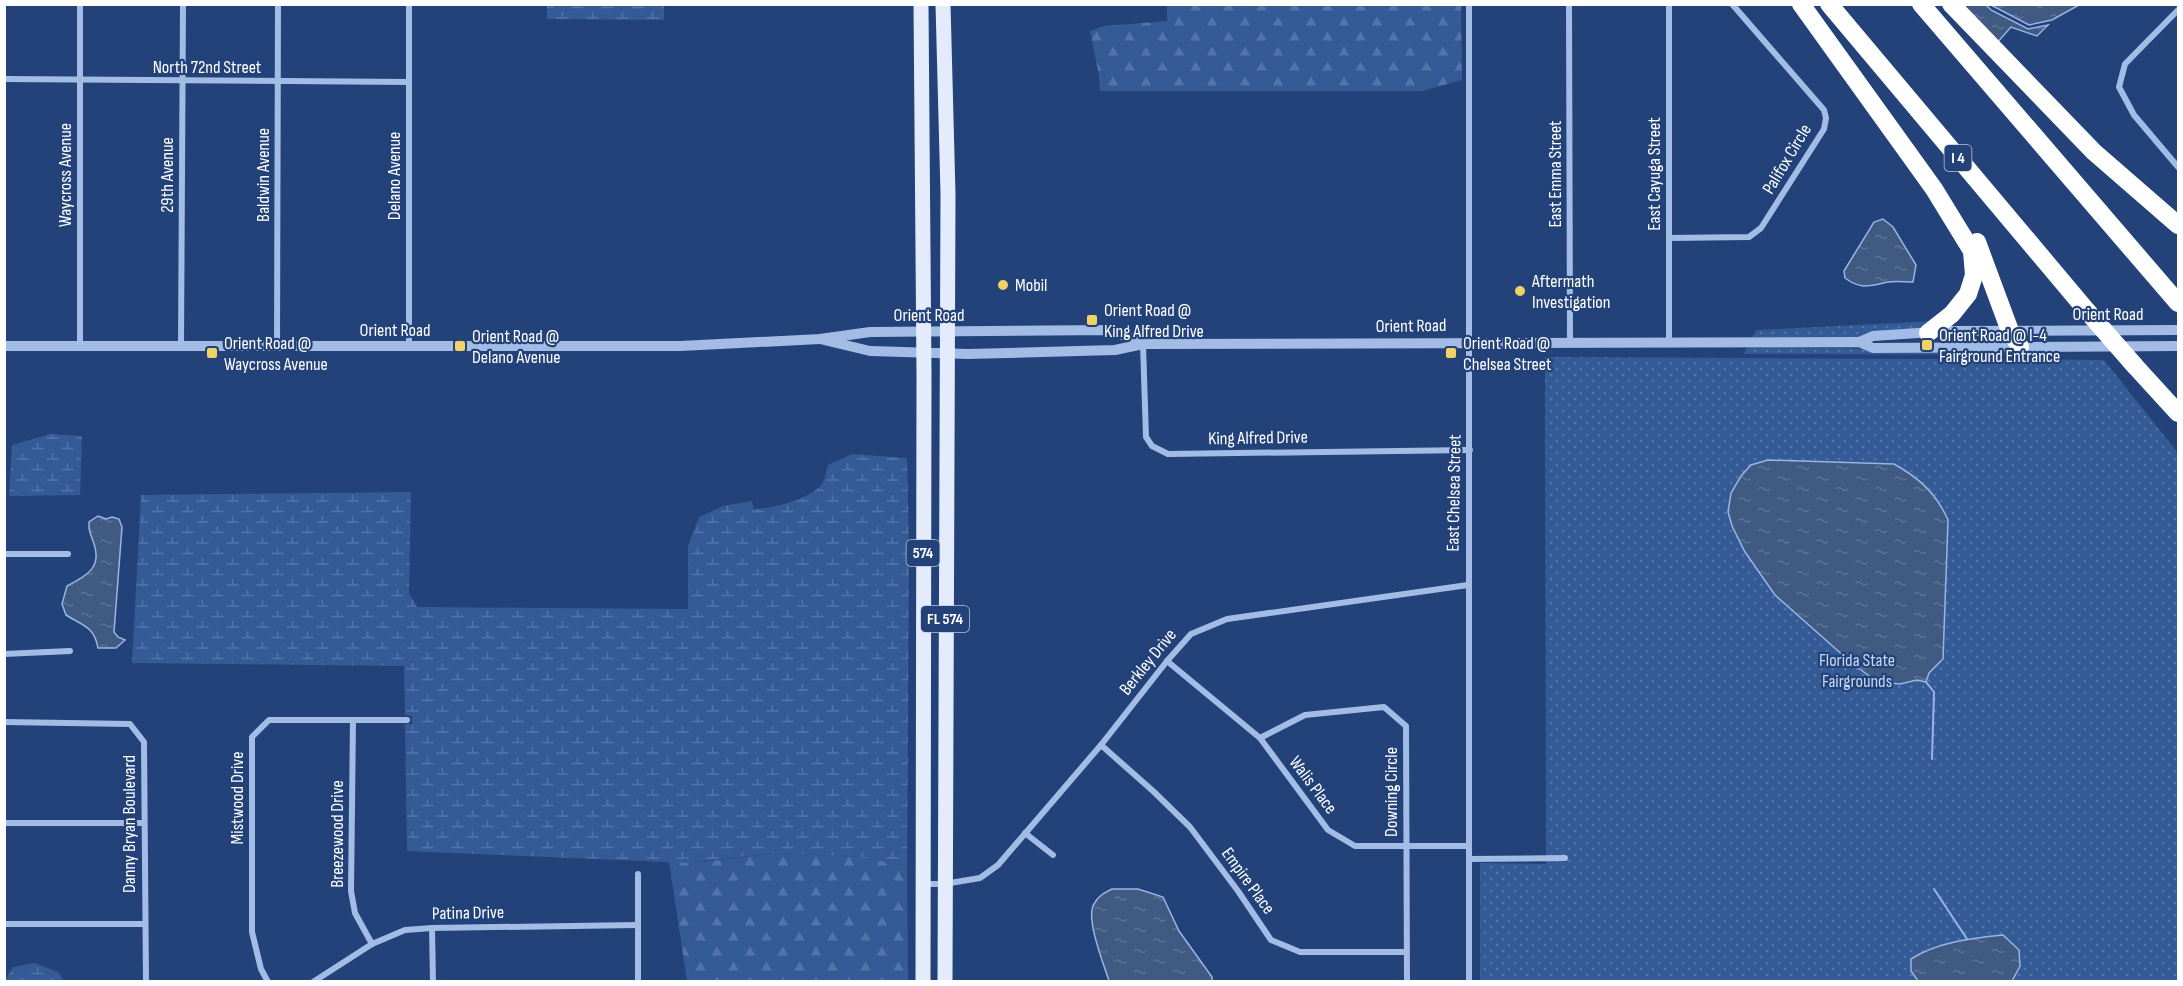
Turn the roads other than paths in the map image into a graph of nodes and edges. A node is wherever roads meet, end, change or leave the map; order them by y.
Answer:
1 (80, 4) edge
2 (183, 4) edge
3 (278, 4) edge
4 (409, 4) edge
5 (921, 4) edge
6 (943, 4) edge
7 (1469, 4) edge
8 (1569, 4) edge
9 (1669, 4) edge
10 (1732, 4) edge
11 (1801, 4) edge
12 (1828, 4) edge
13 (1921, 4) edge
14 (1951, 4) edge
15 (2178, 10) edge
16 (4, 79) edge
17 (80, 81) junction
18 (182, 82) junction
19 (278, 82) junction
20 (409, 82) junction
21 (2178, 167) edge
22 (1934, 189) junction
23 (2178, 225) edge
24 (1669, 238) junction
25 (2178, 303) edge
26 (2178, 330) edge
27 (2010, 331) junction
28 (924, 332) junction
29 (947, 332) junction
30 (1928, 333) junction
31 (820, 339) junction
32 (1470, 342) junction
33 (1859, 342) junction
34 (1570, 343) junction
35 (1669, 343) junction
36 (1143, 344) junction
37 (4, 346) edge
38 (80, 346) junction
39 (181, 346) junction
40 (277, 346) junction
41 (409, 346) junction
42 (2178, 346) edge
43 (2020, 347) junction
44 (924, 352) junction
45 (947, 353) junction
46 (2178, 413) edge
47 (1470, 450) junction
48 (4, 554) edge
49 (68, 554) dead end
50 (1468, 585) junction
51 (70, 651) dead end
52 (4, 654) edge
53 (1167, 661) junction
54 (352, 720) junction
55 (407, 720) dead end
56 (4, 722) edge
57 (1260, 738) junction
58 (1101, 745) junction
59 (4, 823) edge
60 (144, 823) junction
61 (1025, 832) junction
62 (1406, 846) junction
63 (1469, 846) junction
64 (1053, 855) dead end
65 (1565, 858) dead end
66 (1469, 859) junction
67 (638, 874) dead end
68 (923, 884) junction
69 (945, 884) junction
70 (4, 924) edge
71 (145, 924) junction
72 (638, 925) junction
73 (432, 928) junction
74 (372, 944) junction
75 (1406, 952) junction
76 (146, 981) edge
77 (268, 981) edge
78 (313, 981) edge
79 (433, 981) edge
80 (638, 981) edge
81 (923, 981) edge
82 (945, 981) edge
83 (1407, 981) edge
84 (1469, 981) edge

1 - 17 street, Waycross Avenue
2 - 18 street, 29th Avenue
3 - 19 street, Baldwin Avenue
4 - 20 street, Delano Avenue
5 - 28 main road, 574
6 - 29 main road, FL 574
7 - 32 street, East Chelsea Street
8 - 34 street, East Emma Street
9 - 24 street, East Cayuga Street
10 - 24 street, Palifox Circle
11 - 22 highway
12 - 46 highway, I 4, bridge
13 - 25 highway
14 - 23 highway
15 - 21 street
16 - 17 street, North 72nd Street
17 - 18 street, North 72nd Street
17 - 38 street, Waycross Avenue
18 - 19 street, North 72nd Street
18 - 39 street, 29th Avenue
19 - 20 street, North 72nd Street
19 - 40 street, Baldwin Avenue
20 - 41 street, Delano Avenue
22 - 27 highway
22 - 30 highway
24 - 35 street, East Cayuga Street
26 - 27 street, Orient Road
27 - 30 street, Orient Road
27 - 43 highway
28 - 29 street, Orient Road
28 - 31 street, Orient Road
28 - 44 main road, 574
29 - 36 street, Orient Road
29 - 45 main road, FL 574
30 - 33 street, Orient Road
31 - 41 street, Orient Road
31 - 44 street, Orient Road
32 - 34 street, Orient Road
32 - 36 street, Orient Road
32 - 47 street, East Chelsea Street
33 - 35 street, Orient Road
33 - 43 street, Orient Road
34 - 35 street, Orient Road
36 - 45 street, Orient Road
36 - 47 street, King Alfred Drive
37 - 38 street, Orient Road
38 - 39 street, Orient Road
39 - 40 street, Orient Road
40 - 41 street, Orient Road
42 - 43 street, Orient Road
44 - 45 street, Orient Road
44 - 68 main road, 574
45 - 69 main road, FL 574
47 - 50 street, East Chelsea Street
48 - 49 street
50 - 53 street, Berkley Drive
50 - 63 street, East Chelsea Street
51 - 52 street
53 - 57 street, Walis Place
53 - 58 street, Berkley Drive
54 - 55 street, Mistwood Drive
54 - 74 street, Breezewood Drive
54 - 77 street, Mistwood Drive
56 - 60 street, Danny Bryan Boulevard
57 - 62 street, Walis Place
57 - 62 street, Downing Circle
58 - 61 street, Berkley Drive
58 - 75 street, Empire Place
59 - 60 street
60 - 71 street, Danny Bryan Boulevard
61 - 64 street
61 - 69 street, Berkley Drive
62 - 63 street, Walis Place
62 - 75 street, Downing Circle
63 - 66 street, East Chelsea Street
65 - 66 street
66 - 84 street, East Chelsea Street
67 - 72 street
68 - 69 street, Berkley Drive
68 - 81 main road, 574
69 - 82 main road, FL 574
70 - 71 street
71 - 76 street, Danny Bryan Boulevard
72 - 73 street, Patina Drive
72 - 80 street
73 - 74 street, Patina Drive
73 - 79 street
74 - 78 street, Patina Drive
75 - 83 street, Downing Circle

